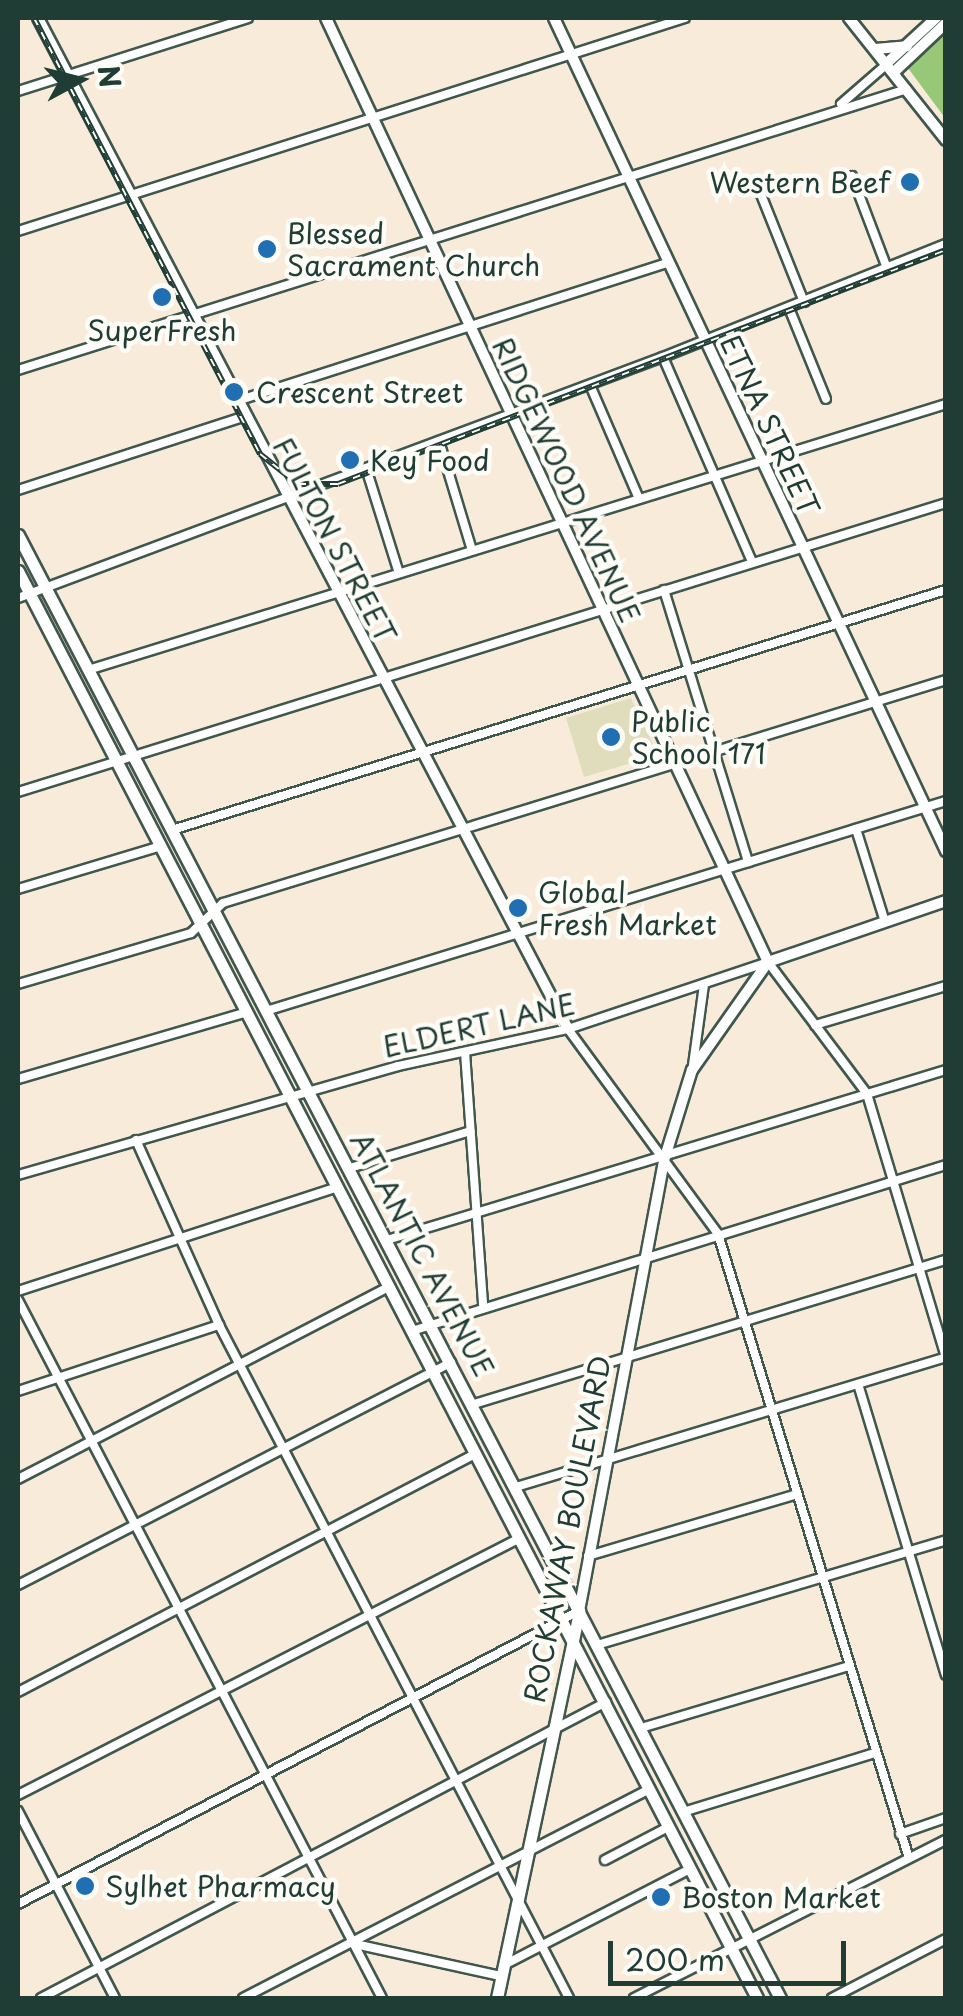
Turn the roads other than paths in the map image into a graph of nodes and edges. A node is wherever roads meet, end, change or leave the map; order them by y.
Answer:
1 (38, 18) edge
2 (248, 18) edge
3 (326, 18) edge
4 (554, 18) edge
5 (685, 18) edge
6 (849, 18) edge
7 (936, 18) edge
8 (946, 23) edge
9 (906, 46) junction
10 (875, 49) junction
11 (572, 54) junction
12 (890, 68) junction
13 (68, 75) junction
14 (907, 90) junction
15 (18, 91) edge
16 (838, 107) junction
17 (372, 117) junction
18 (946, 140) edge
19 (628, 175) junction
20 (852, 176) dead end
21 (758, 186) dead end
22 (130, 194) junction
23 (18, 231) edge
24 (429, 238) junction
25 (946, 244) edge
26 (669, 262) junction
27 (887, 268) junction
28 (804, 302) junction
29 (789, 308) junction
30 (192, 314) junction
31 (470, 326) junction
32 (706, 341) junction
33 (663, 357) junction
34 (18, 370) edge
35 (590, 384) junction
36 (826, 398) dead end
37 (237, 401) junction
38 (946, 404) edge
39 (512, 414) junction
40 (246, 416) junction
41 (439, 441) junction
42 (762, 461) junction
43 (366, 468) junction
44 (714, 476) junction
45 (18, 490) edge
46 (287, 497) junction
47 (639, 499) junction
48 (946, 503) edge
49 (563, 523) junction
50 (18, 536) edge
51 (803, 547) junction
52 (472, 550) junction
53 (752, 562) junction
54 (18, 571) edge
55 (399, 573) junction
56 (46, 589) junction
57 (664, 590) junction
58 (946, 590) edge
59 (337, 592) junction
60 (24, 596) edge
61 (603, 609) junction
62 (838, 623) junction
63 (88, 670) junction
64 (688, 670) junction
65 (381, 677) junction
66 (946, 680) edge
67 (639, 685) junction
68 (876, 702) junction
69 (714, 752) junction
70 (420, 753) junction
71 (133, 755) junction
72 (116, 762) junction
73 (676, 764) junction
74 (18, 792) edge
75 (946, 801) edge
76 (925, 808) junction
77 (856, 829) junction
78 (172, 830) junction
79 (461, 830) junction
80 (161, 846) junction
81 (946, 851) edge
82 (748, 862) junction
83 (725, 869) junction
84 (18, 889) edge
85 (946, 901) edge
86 (213, 913) junction
87 (885, 922) junction
88 (200, 925) junction
89 (515, 934) junction
90 (768, 962) junction
91 (18, 984) edge
92 (704, 985) junction
93 (946, 986) edge
94 (266, 1011) junction
95 (247, 1012) junction
96 (815, 1026) junction
97 (568, 1029) junction
98 (465, 1052) junction
99 (692, 1070) junction
100 (946, 1070) edge
101 (18, 1080) edge
102 (308, 1091) junction
103 (867, 1094) junction
104 (290, 1096) junction
105 (470, 1131) junction
106 (136, 1140) junction
107 (665, 1157) junction
108 (946, 1165) edge
109 (350, 1168) junction
110 (18, 1175) edge
111 (892, 1181) junction
112 (338, 1188) junction
113 (476, 1212) junction
114 (718, 1234) junction
115 (176, 1240) junction
116 (387, 1240) junction
117 (647, 1256) junction
118 (946, 1260) edge
119 (918, 1268) junction
120 (388, 1287) junction
121 (18, 1291) edge
122 (18, 1300) edge
123 (484, 1306) junction
124 (745, 1321) junction
125 (430, 1323) junction
126 (219, 1326) junction
127 (412, 1331) junction
128 (628, 1356) junction
129 (945, 1357) edge
130 (451, 1362) junction
131 (238, 1363) junction
132 (432, 1370) junction
133 (58, 1378) junction
134 (858, 1384) junction
135 (18, 1390) edge
136 (474, 1404) junction
137 (772, 1410) junction
138 (90, 1440) junction
139 (282, 1447) junction
140 (475, 1454) junction
141 (608, 1459) junction
142 (18, 1478) edge
143 (516, 1488) junction
144 (797, 1494) junction
145 (134, 1524) junction
146 (326, 1531) junction
147 (518, 1538) junction
148 (946, 1540) edge
149 (908, 1551) junction
150 (588, 1556) junction
151 (822, 1577) junction
152 (18, 1585) edge
153 (178, 1608) junction
154 (579, 1611) junction
155 (369, 1614) junction
156 (562, 1620) junction
157 (572, 1639) junction
158 (597, 1646) junction
159 (849, 1666) junction
160 (946, 1675) edge
161 (18, 1692) edge
162 (222, 1692) junction
163 (413, 1698) junction
164 (606, 1702) junction
165 (641, 1728) junction
166 (552, 1731) junction
167 (875, 1753) junction
168 (265, 1775) junction
169 (456, 1782) junction
170 (649, 1788) junction
171 (18, 1795) edge
172 (18, 1811) edge
173 (684, 1812) junction
174 (946, 1818) edge
175 (668, 1827) junction
176 (900, 1834) junction
177 (946, 1840) edge
178 (527, 1852) junction
179 (908, 1855) junction
180 (309, 1859) junction
181 (605, 1860) dead end
182 (500, 1866) junction
183 (690, 1869) junction
184 (55, 1884) junction
185 (518, 1901) junction
186 (18, 1904) edge
187 (749, 1939) junction
188 (946, 1939) edge
189 (352, 1943) junction
190 (542, 1945) junction
191 (731, 1948) junction
192 (99, 1968) junction
193 (502, 1971) junction
194 (41, 1998) edge
195 (115, 1998) edge
196 (243, 1998) edge
197 (382, 1998) edge
198 (497, 1998) edge
199 (569, 1998) edge
200 (634, 1998) edge
201 (758, 1998) edge
202 (780, 1998) edge
203 (832, 1998) edge

1 - 13 main road, FULTON STREET
2 - 13 street
3 - 17 main road, RIDGEWOOD AVENUE
4 - 11 main road, ETNA STREET
5 - 11 street
6 - 10 main road
7 - 9 main road
8 - 12 main road
9 - 10 main road
9 - 12 main road
10 - 12 main road
11 - 17 street
11 - 19 main road, ETNA STREET
12 - 14 main road
12 - 16 street
13 - 15 street
13 - 22 main road, FULTON STREET
14 - 16 street
14 - 18 main road
16 - 19 street
17 - 22 street
17 - 24 main road, RIDGEWOOD AVENUE
19 - 24 street
19 - 26 main road, ETNA STREET
20 - 27 street
21 - 28 street
22 - 23 street
22 - 30 main road, FULTON STREET
24 - 30 street
24 - 31 main road, RIDGEWOOD AVENUE
25 - 27 street
26 - 31 street
26 - 32 main road, ETNA STREET
27 - 28 street
28 - 29 street
29 - 32 street
29 - 36 street
30 - 34 street
30 - 37 main road, FULTON STREET
31 - 37 street
31 - 39 main road, RIDGEWOOD AVENUE
32 - 33 street
32 - 42 main road, ETNA STREET
33 - 35 street
33 - 44 street
35 - 39 street
35 - 47 street
37 - 40 main road, FULTON STREET
38 - 42 street
39 - 41 street
39 - 49 main road, RIDGEWOOD AVENUE
40 - 45 street
40 - 46 main road, FULTON STREET
41 - 43 street
41 - 52 street
42 - 44 street
42 - 51 main road, ETNA STREET
43 - 46 street
43 - 55 street
44 - 47 street
44 - 53 street
46 - 56 street
46 - 59 main road, FULTON STREET
47 - 49 street
48 - 51 street
49 - 52 street
49 - 61 main road, RIDGEWOOD AVENUE
50 - 56 main road, ATLANTIC AVENUE
51 - 53 street
51 - 62 main road, ETNA STREET
52 - 55 street
53 - 57 street
54 - 60 main road, ATLANTIC AVENUE
55 - 59 street
56 - 60 street
56 - 63 main road, ATLANTIC AVENUE
57 - 61 street
57 - 64 street
58 - 62 street
59 - 63 street
59 - 65 main road, FULTON STREET
60 - 72 main road, ATLANTIC AVENUE
61 - 65 street
61 - 67 main road, RIDGEWOOD AVENUE
62 - 64 street
62 - 68 main road, ETNA STREET
63 - 71 main road, ATLANTIC AVENUE
64 - 67 street
64 - 69 street
65 - 70 main road, FULTON STREET
65 - 71 street
66 - 68 street
67 - 70 street
67 - 73 main road, RIDGEWOOD AVENUE
68 - 69 street
68 - 76 main road, ETNA STREET
69 - 73 street
69 - 82 street
70 - 78 street
70 - 79 main road, FULTON STREET
71 - 72 street
71 - 78 main road, ATLANTIC AVENUE
72 - 74 street
72 - 80 main road, ATLANTIC AVENUE
73 - 79 street
73 - 83 main road, RIDGEWOOD AVENUE
75 - 76 street
76 - 77 street
76 - 81 main road, ETNA STREET
77 - 82 street
77 - 87 street
78 - 86 main road, ATLANTIC AVENUE
79 - 86 street
79 - 89 main road, FULTON STREET
80 - 84 street
80 - 88 main road, ATLANTIC AVENUE
82 - 83 street
83 - 89 street
83 - 90 main road, RIDGEWOOD AVENUE
85 - 87 main road, ELDERT LANE
86 - 88 street
86 - 94 main road, ATLANTIC AVENUE
87 - 90 main road, ELDERT LANE
88 - 91 street
88 - 95 main road, ATLANTIC AVENUE
89 - 94 street
89 - 97 main road, FULTON STREET
90 - 92 street, ELDERT LANE
90 - 96 street
90 - 99 main road, ROCKAWAY BOULEVARD
92 - 97 street, ELDERT LANE
92 - 99 street, ROCKAWAY BOULEVARD
93 - 96 street
94 - 102 main road, ATLANTIC AVENUE
95 - 101 street
95 - 104 main road, ATLANTIC AVENUE
96 - 103 street
97 - 98 street, ELDERT LANE
97 - 107 street
98 - 102 street, ELDERT LANE
98 - 105 street
99 - 107 main road, ROCKAWAY BOULEVARD
100 - 103 street
102 - 104 street, ELDERT LANE
102 - 109 main road, ATLANTIC AVENUE
103 - 107 street
103 - 111 street
104 - 106 street, ELDERT LANE
104 - 112 main road, ATLANTIC AVENUE
105 - 109 street
105 - 113 street
106 - 110 street, ELDERT LANE
106 - 115 street
107 - 113 street
107 - 114 street
107 - 117 main road, ROCKAWAY BOULEVARD
108 - 111 street
109 - 116 main road, ATLANTIC AVENUE
111 - 114 street
111 - 119 street
112 - 115 street
112 - 120 main road, ATLANTIC AVENUE
113 - 116 street
113 - 123 street
114 - 117 street
114 - 124 street
115 - 121 street
115 - 126 street
116 - 125 main road, ATLANTIC AVENUE
117 - 123 street
117 - 128 main road, ROCKAWAY BOULEVARD
118 - 119 street
119 - 124 street
119 - 129 street
120 - 127 main road, ATLANTIC AVENUE
120 - 131 street
122 - 133 street
123 - 125 street
124 - 128 street
124 - 137 street
125 - 127 street
125 - 130 main road, ATLANTIC AVENUE
126 - 131 street
126 - 133 street
127 - 132 main road, ATLANTIC AVENUE
128 - 136 street
128 - 141 main road, ROCKAWAY BOULEVARD
129 - 134 street
130 - 132 street
130 - 136 main road, ATLANTIC AVENUE
131 - 138 street
131 - 139 street
132 - 139 street
132 - 140 main road, ATLANTIC AVENUE
133 - 135 street
133 - 138 street
134 - 137 street
134 - 149 street
136 - 143 main road, ATLANTIC AVENUE
137 - 141 street
137 - 144 street
138 - 142 street
138 - 145 street
139 - 145 street
139 - 146 street
140 - 146 street
140 - 147 main road, ATLANTIC AVENUE
141 - 143 street
141 - 150 main road, ROCKAWAY BOULEVARD
143 - 154 main road, ATLANTIC AVENUE
144 - 150 street
144 - 151 street
145 - 152 street
145 - 153 street
146 - 153 street
146 - 155 street
147 - 155 street
147 - 156 main road, ATLANTIC AVENUE
148 - 149 street
149 - 151 street
149 - 160 street
150 - 154 main road, ROCKAWAY BOULEVARD
151 - 158 street
151 - 159 street
153 - 161 street
153 - 162 street
154 - 156 street
154 - 157 main road, ROCKAWAY BOULEVARD
154 - 158 main road, ATLANTIC AVENUE
155 - 162 street
155 - 163 street
156 - 157 main road, ATLANTIC AVENUE
156 - 163 street
157 - 164 main road, ATLANTIC AVENUE
157 - 166 main road, ROCKAWAY BOULEVARD
158 - 165 main road, ATLANTIC AVENUE
159 - 165 street
159 - 167 street
162 - 168 street
162 - 171 street
163 - 168 street
163 - 169 street
164 - 166 street
164 - 170 main road, ATLANTIC AVENUE
165 - 173 main road, ATLANTIC AVENUE
166 - 169 street
166 - 178 main road, ROCKAWAY BOULEVARD
167 - 173 street
167 - 176 street
168 - 180 street
168 - 184 street
169 - 180 street
169 - 182 street
170 - 175 main road, ATLANTIC AVENUE
170 - 178 street
172 - 184 street
173 - 187 main road, ATLANTIC AVENUE
174 - 176 street
175 - 181 street
175 - 183 main road, ATLANTIC AVENUE
176 - 179 street
177 - 179 street
178 - 182 street
178 - 185 main road, ROCKAWAY BOULEVARD
179 - 187 street
180 - 189 street
180 - 192 street
182 - 185 street
182 - 189 street
183 - 190 street
183 - 191 main road, ATLANTIC AVENUE
184 - 186 street
184 - 192 street
185 - 190 street
185 - 193 main road, ROCKAWAY BOULEVARD
187 - 191 street
187 - 202 main road, ATLANTIC AVENUE
188 - 203 street
189 - 193 street
189 - 196 street
189 - 197 street
190 - 193 street
190 - 199 street
191 - 200 street
191 - 201 main road, ATLANTIC AVENUE
192 - 194 street
192 - 195 street
193 - 198 main road, ROCKAWAY BOULEVARD

